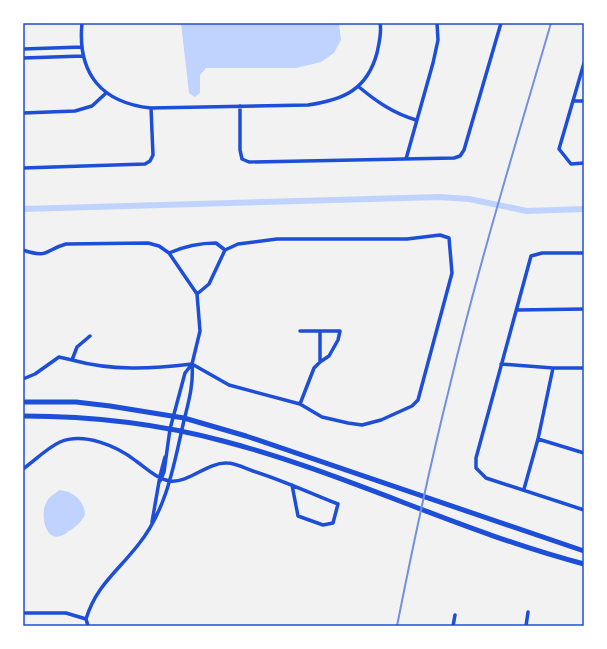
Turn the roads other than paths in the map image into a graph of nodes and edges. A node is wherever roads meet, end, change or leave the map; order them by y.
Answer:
1 (82, 23) edge
2 (380, 23) edge
3 (437, 23) edge
4 (501, 23) edge
5 (82, 47) junction
6 (23, 49) edge
7 (83, 56) junction
8 (23, 58) edge
9 (584, 63) edge
10 (359, 87) junction
11 (105, 94) junction
12 (573, 101) junction
13 (584, 101) edge
14 (240, 106) junction
15 (151, 108) junction
16 (23, 113) edge
17 (416, 120) junction
18 (406, 159) junction
19 (584, 163) edge
20 (23, 168) edge
21 (23, 250) edge
22 (224, 250) junction
23 (169, 252) junction
24 (584, 253) edge
25 (197, 294) junction
26 (584, 309) edge
27 (517, 310) junction
28 (300, 331) dead end
29 (320, 331) junction
30 (90, 336) dead end
31 (72, 360) junction
32 (320, 362) junction
33 (192, 364) junction
34 (501, 364) junction
35 (553, 368) junction
36 (584, 368) edge
37 (23, 379) edge
38 (23, 402) edge
39 (300, 404) junction
40 (23, 416) edge
41 (174, 416) junction
42 (184, 418) junction
43 (170, 429) junction
44 (181, 431) junction
45 (538, 439) junction
46 (584, 453) edge
47 (23, 469) edge
48 (161, 477) junction
49 (170, 481) junction
50 (292, 485) junction
51 (524, 489) junction
52 (584, 510) edge
53 (152, 523) junction
54 (584, 551) edge
55 (584, 564) edge
56 (528, 612) dead end
57 (23, 613) edge
58 (455, 616) dead end
59 (86, 619) junction
60 (88, 626) edge
61 (453, 626) edge
62 (526, 626) edge

1 - 5 street
2 - 10 street
3 - 17 street
4 - 18 street
5 - 6 street
5 - 7 street
7 - 8 street
7 - 11 street
9 - 12 street
10 - 14 street
10 - 17 street
11 - 15 street
11 - 16 street
12 - 13 street
12 - 19 street
14 - 15 street
14 - 18 street
15 - 20 street
17 - 18 street
21 - 23 street
22 - 23 street
22 - 25 street
22 - 39 street
23 - 25 street
24 - 27 street
25 - 33 street
26 - 27 street
27 - 34 street
28 - 29 street
29 - 32 street
29 - 32 street
30 - 31 street
31 - 33 street
31 - 37 street
32 - 39 street
33 - 39 street
33 - 41 street
33 - 42 street
34 - 35 street
34 - 51 street
35 - 36 street
35 - 45 street
38 - 41 main road
40 - 43 main road
41 - 42 main road
41 - 43 street
42 - 44 street
42 - 54 main road
43 - 44 main road
43 - 48 street
44 - 49 street
44 - 55 main road
45 - 46 street
45 - 51 street
47 - 48 street
48 - 49 street
48 - 53 street
49 - 50 street
49 - 53 street
50 - 50 street
51 - 52 street
53 - 59 street
56 - 62 street
57 - 59 street
58 - 61 street
59 - 60 street

